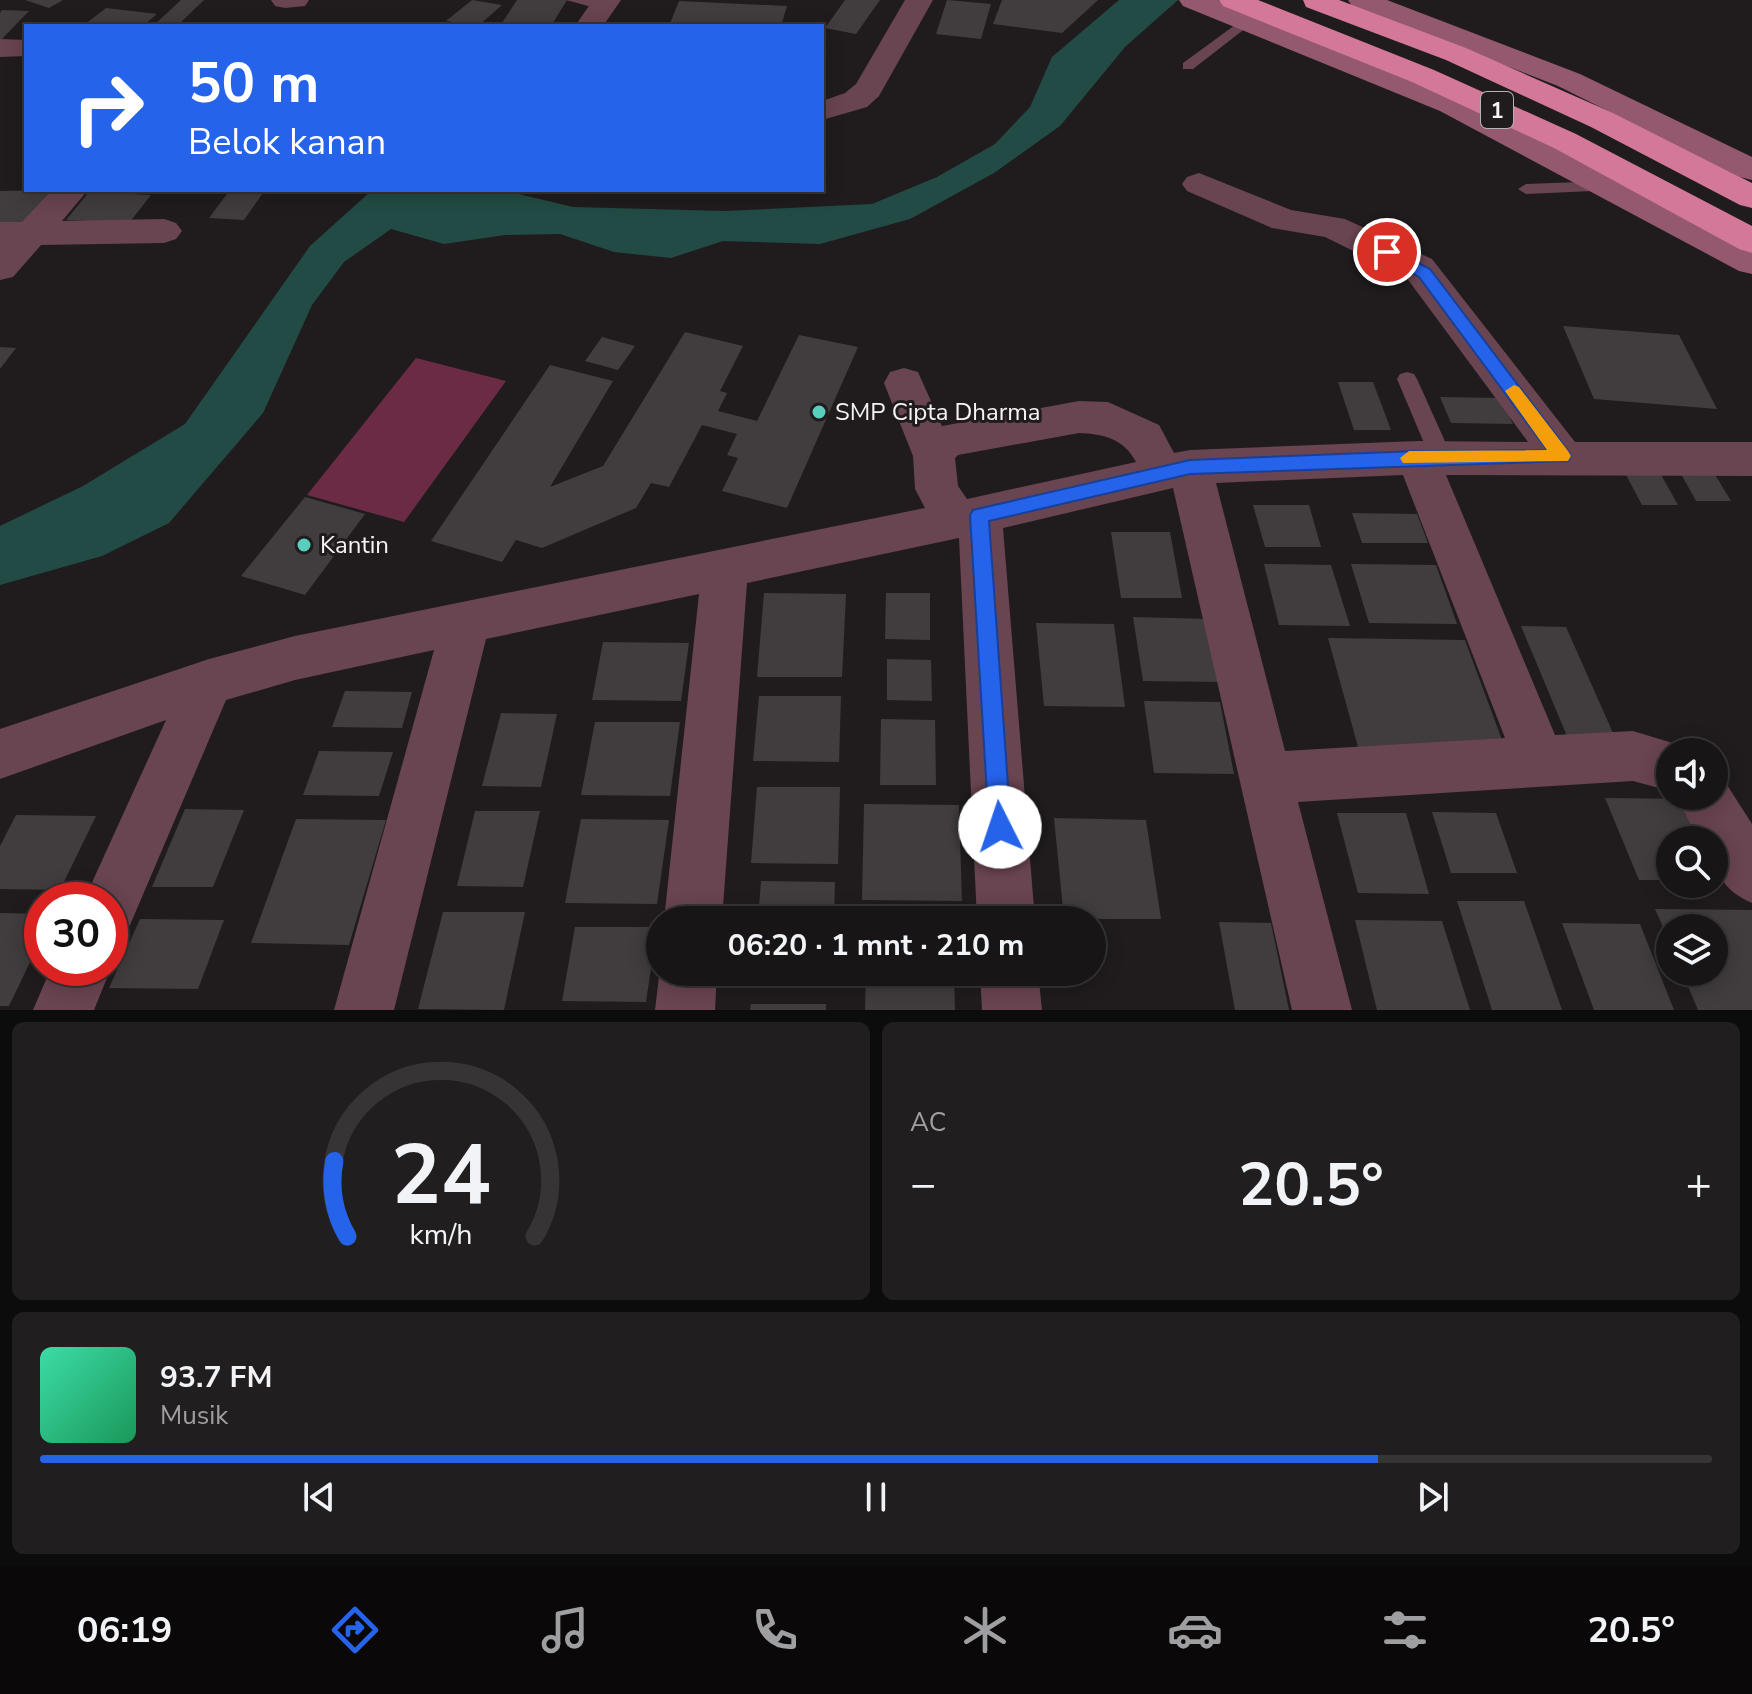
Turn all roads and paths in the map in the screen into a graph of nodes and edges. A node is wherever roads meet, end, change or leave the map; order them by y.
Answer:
1 (285, 0) edge
2 (295, 0) edge
3 (573, 0) edge
4 (919, 0) edge
5 (1313, 0) edge
6 (1362, 0) edge
7 (1222, 8) edge
8 (599, 11) edge
9 (1188, 66) dead end
10 (824, 110) edge
11 (1752, 170) edge
12 (1199, 184) dead end
13 (1611, 186) junction
14 (1526, 189) dead end
15 (68, 192) edge
16 (1752, 197) edge
17 (164, 231) dead end
18 (16, 234) edge
19 (1752, 241) edge
20 (1752, 262) edge
21 (0, 268) edge
22 (1407, 379) dead end
23 (904, 383) dead end
24 (934, 456) junction
25 (1562, 456) junction
26 (1430, 458) junction
27 (1752, 459) edge
28 (1177, 470) junction
29 (968, 518) junction
30 (725, 567) junction
31 (466, 622) junction
32 (209, 682) junction
33 (0, 754) edge
34 (1540, 762) junction
35 (1656, 762) edge
36 (1266, 778) junction
37 (1712, 810) edge
38 (1752, 875) edge
39 (120, 882) edge
40 (694, 906) edge
41 (1005, 906) edge
42 (74, 986) edge
43 (687, 986) edge
44 (1010, 986) edge
45 (63, 1010) edge
46 (364, 1010) edge
47 (685, 1010) edge
48 (1012, 1010) edge
49 (1322, 1010) edge

1 - 2 street
3 - 8 lane
4 - 10 street
5 - 16 highway, 1
6 - 11 street
7 - 9 lane
7 - 13 street
7 - 19 highway, 1
12 - 25 street
13 - 14 lane
13 - 20 street
15 - 18 street
17 - 18 street
18 - 21 street
22 - 26 lane
23 - 24 street
24 - 28 street
24 - 29 street
25 - 26 street
25 - 27 street
26 - 28 street
26 - 34 street
28 - 29 street
28 - 36 street
29 - 30 street
29 - 41 street
30 - 31 street
30 - 40 street
31 - 32 street
31 - 46 street
32 - 33 street
32 - 39 street
34 - 35 street
34 - 36 street
36 - 49 street
37 - 38 street
42 - 45 street
43 - 47 street
44 - 48 street

